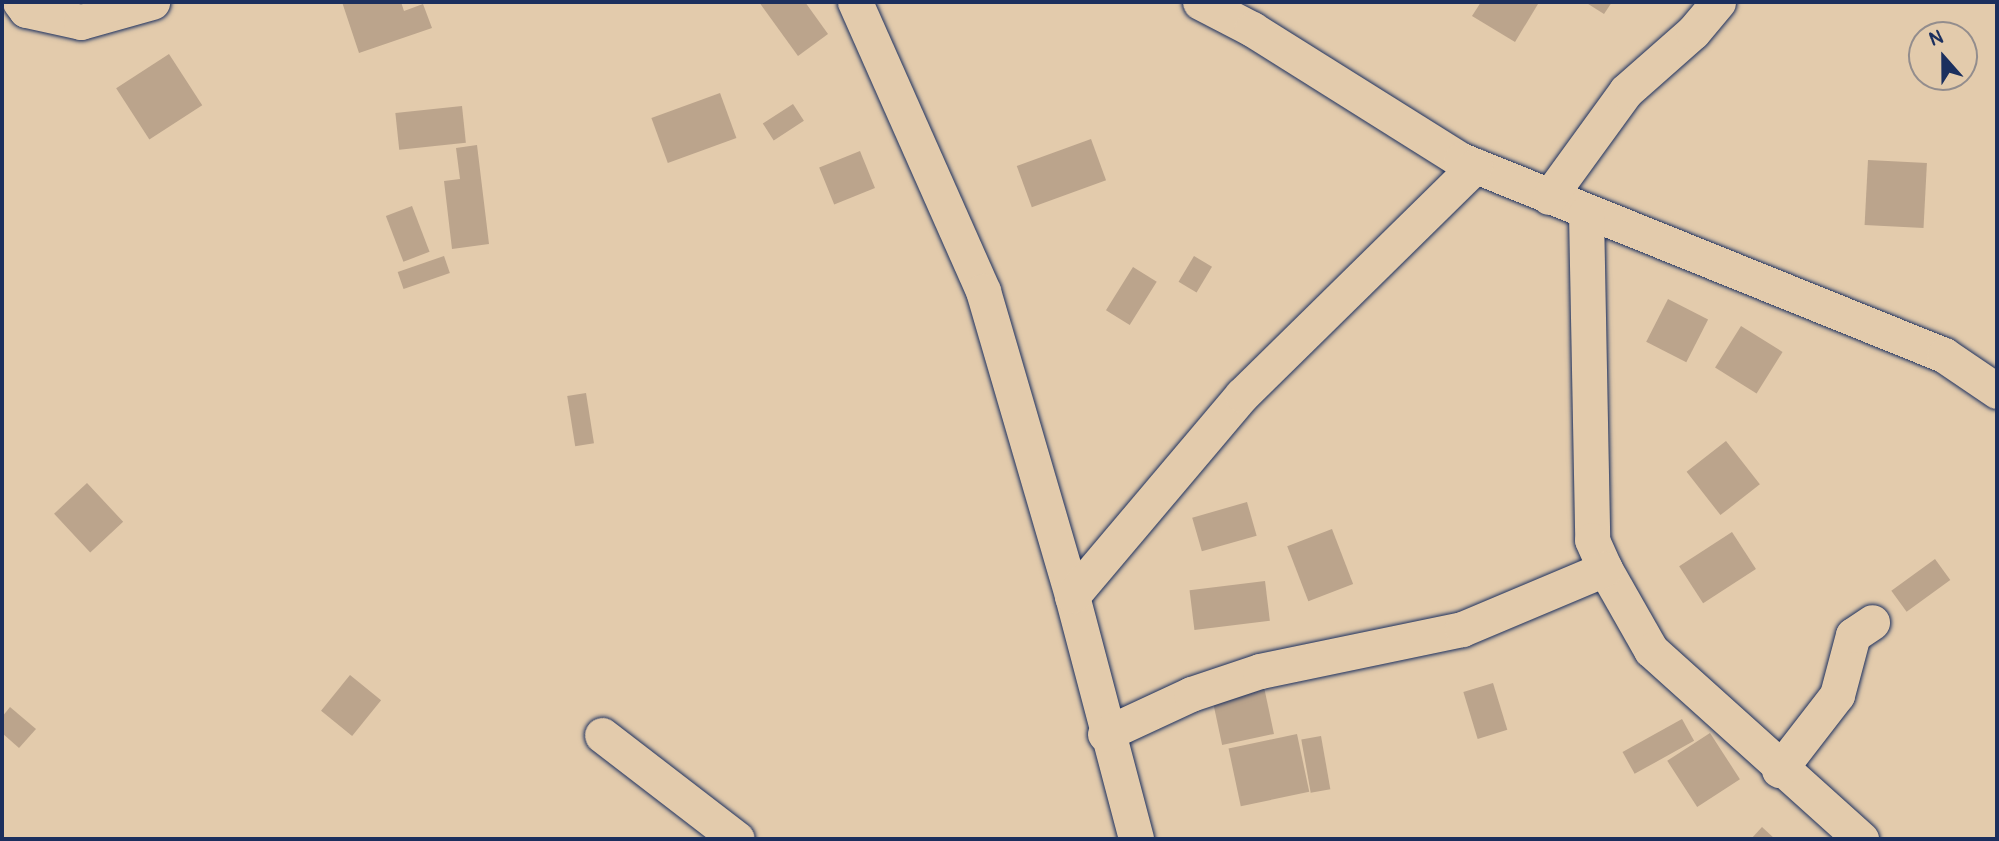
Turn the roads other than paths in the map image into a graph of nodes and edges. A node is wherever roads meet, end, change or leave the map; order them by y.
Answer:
1 (20, 2) edge
2 (152, 2) edge
3 (855, 2) edge
4 (1200, 2) edge
5 (1718, 2) edge
6 (1475, 166) junction
7 (1549, 197) junction
8 (1586, 213) junction
9 (1997, 391) edge
10 (1605, 569) junction
11 (1072, 596) junction
12 (1872, 622) dead end
13 (1105, 734) junction
14 (602, 735) dead end
15 (1779, 770) junction
16 (737, 839) edge
17 (1136, 839) edge
18 (1861, 839) edge

1 - 2 street
3 - 11 street
4 - 6 street
5 - 7 street
6 - 7 street
6 - 11 street
7 - 8 street
8 - 9 street
8 - 10 street
10 - 13 street
10 - 15 street
11 - 13 street
12 - 15 street
13 - 17 street
14 - 16 street
15 - 18 street

